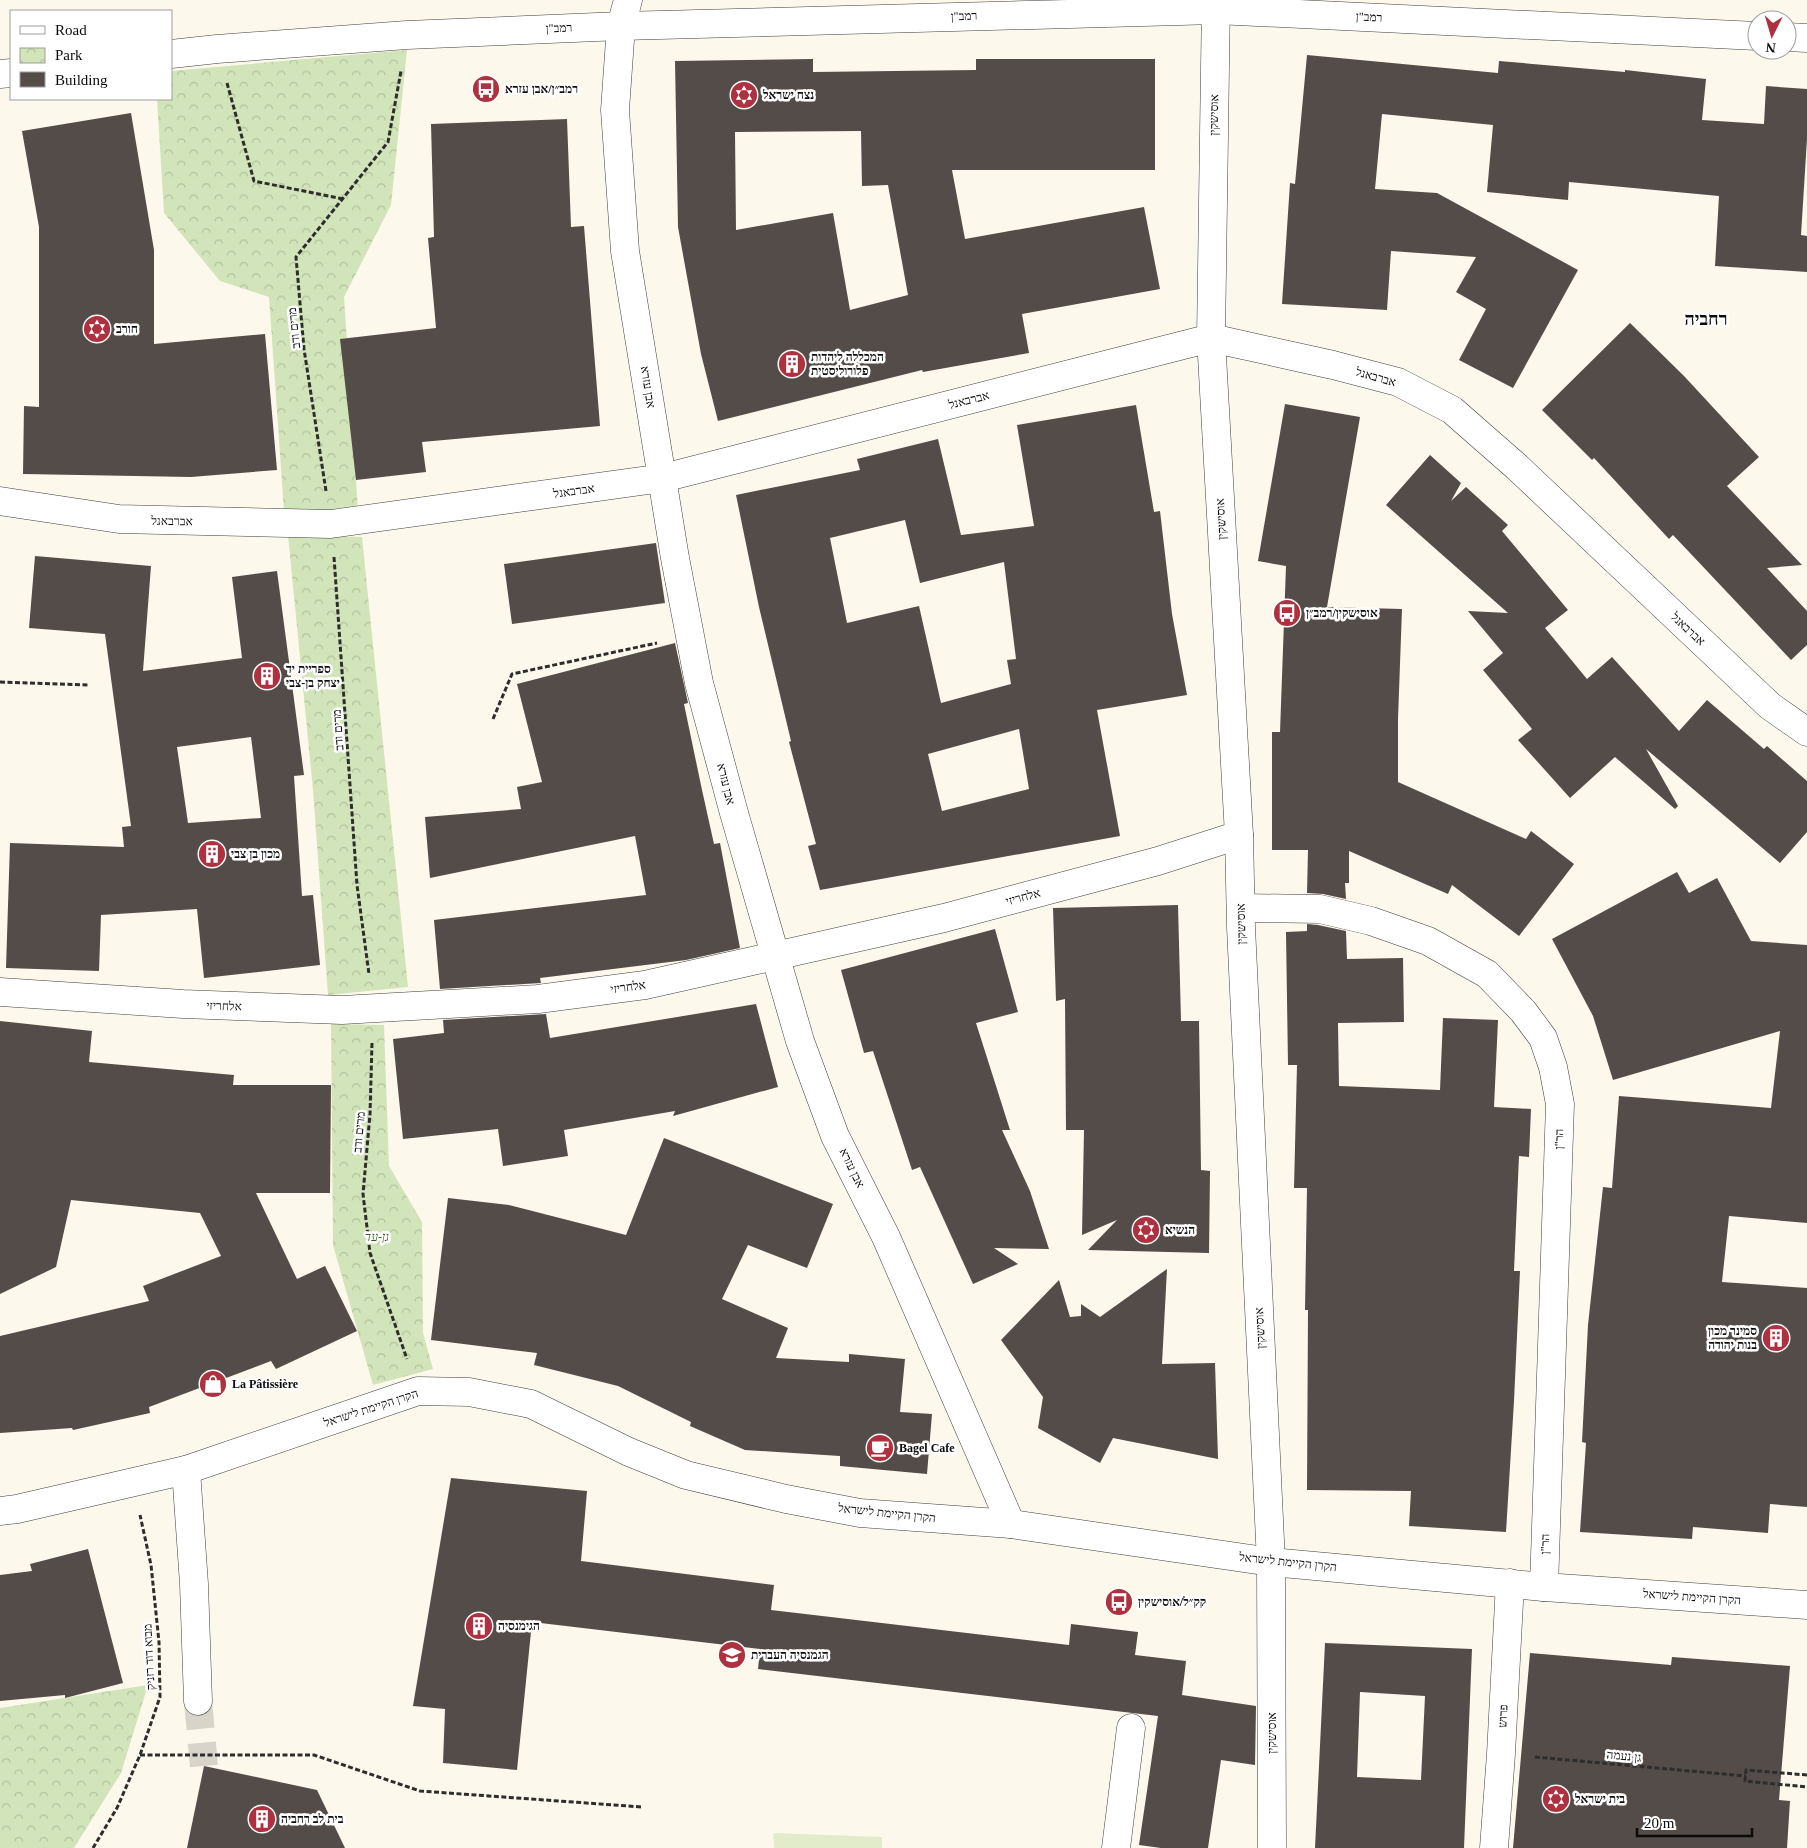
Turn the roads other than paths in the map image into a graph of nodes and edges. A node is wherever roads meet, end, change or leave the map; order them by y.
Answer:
1 (1216, 5) edge
2 (624, 13) edge
3 (1747, 35) edge
4 (172, 54) edge
5 (1211, 338) junction
6 (663, 478) junction
7 (0, 500) edge
8 (1807, 732) edge
9 (1239, 836) junction
10 (1241, 908) junction
11 (775, 956) junction
12 (0, 992) edge
13 (186, 1470) junction
14 (0, 1511) edge
15 (1011, 1524) junction
16 (1271, 1562) junction
17 (1510, 1583) junction
18 (1544, 1587) junction
19 (1807, 1605) edge
20 (198, 1701) tunnel mouth
21 (1131, 1728) dead end
22 (1116, 1848) edge
23 (1272, 1848) edge
24 (1494, 1848) edge

1 - 2 street, רמב"ן
1 - 3 street, רמב"ן
1 - 5 street, אוסישקין
2 - 4 street, רמב"ן
2 - 6 street, אבן עזרא
5 - 6 street, אברבאנל
5 - 8 street, אברבאנל
5 - 9 street, אוסישקין
6 - 7 street, אברבאנל
6 - 11 street, אבן עזרא
9 - 10 street, אוסישקין
9 - 11 street, אלחריזי
10 - 16 street, אוסישקין
10 - 18 street, הר"ן
11 - 12 street, אלחריזי
11 - 15 street, אבן עזרא
13 - 14 street, הקרן הקיימת לישראל
13 - 15 street, הקרן הקיימת לישראל
13 - 20 street
15 - 16 street, הקרן הקיימת לישראל
16 - 17 street, הקרן הקיימת לישראל
16 - 23 street, אוסישקין
17 - 18 street, הקרן הקיימת לישראל
17 - 24 street, פרוש
18 - 19 street, הקרן הקיימת לישראל
21 - 22 street

